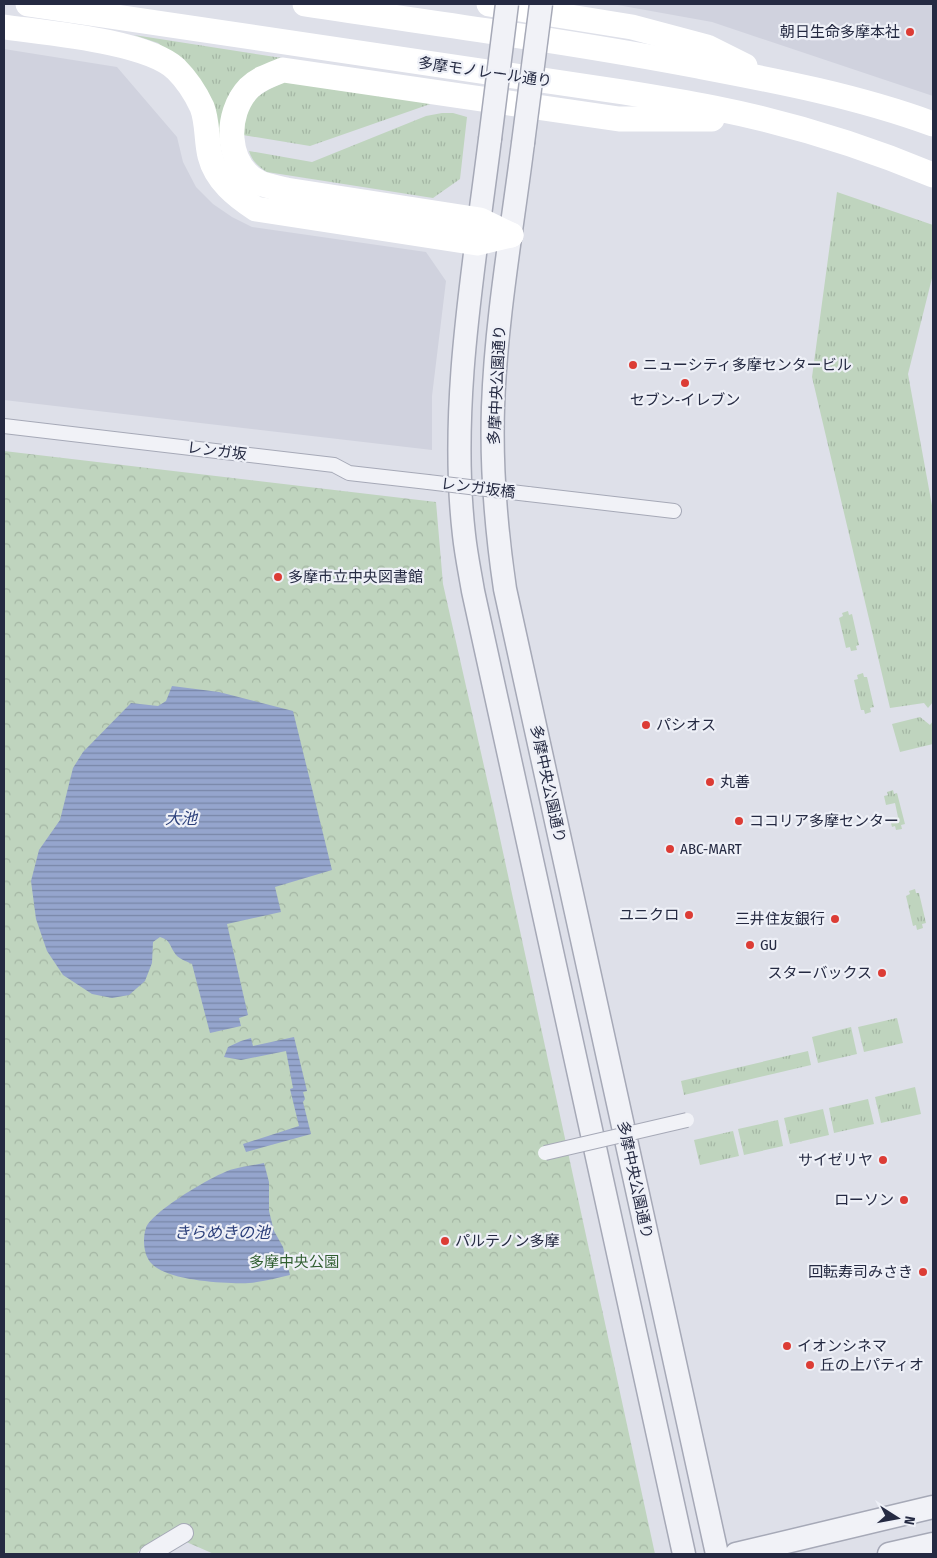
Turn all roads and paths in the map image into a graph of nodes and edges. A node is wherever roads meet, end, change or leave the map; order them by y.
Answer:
1 (28, 4) edge
2 (305, 4) edge
3 (489, 4) edge
4 (507, 4) edge
5 (541, 4) edge
6 (4, 27) edge
7 (772, 80) junction
8 (762, 120) junction
9 (933, 124) edge
10 (933, 175) edge
11 (478, 231) junction
12 (511, 235) junction
13 (4, 426) edge
14 (428, 482) joint
15 (674, 511) dead end
16 (686, 1120) dead end
17 (545, 1153) dead end
18 (933, 1507) edge
19 (184, 1532) dead end
20 (933, 1544) edge
21 (149, 1554) edge
22 (684, 1554) edge
23 (718, 1554) edge
24 (736, 1554) edge
25 (889, 1554) edge

1 - 8 main road, 多摩モノレール通り
2 - 7 main road
3 - 7 main road
4 - 11 street, bridge
5 - 12 street, 多摩中央公園通り, bridge
6 - 11 main road
7 - 9 main road
8 - 10 main road, 多摩モノレール通り
8 - 11 main road
11 - 12 main road
11 - 22 street
12 - 23 street, 多摩中央公園通り
13 - 14 street, レンガ坂
14 - 15 street, レンガ坂橋, bridge
16 - 17 street, bridge
18 - 24 street
19 - 21 street
20 - 25 street

